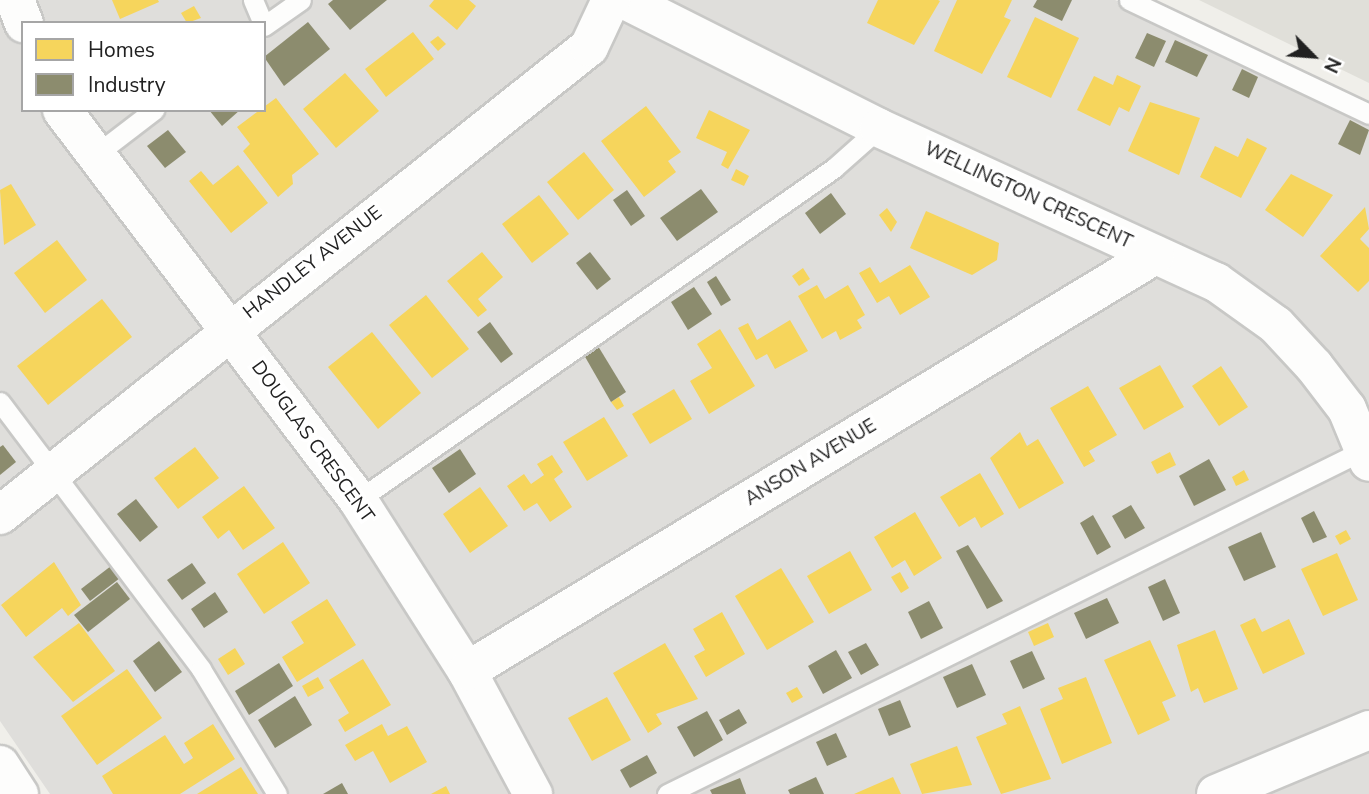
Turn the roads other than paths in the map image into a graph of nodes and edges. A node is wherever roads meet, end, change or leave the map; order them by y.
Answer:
1 (15, 0) edge
2 (253, 0) edge
3 (301, 0) edge
4 (611, 0) edge
5 (625, 0) edge
6 (1129, 0) edge
7 (23, 21) edge
8 (262, 21) edge
9 (266, 24) edge
10 (63, 112) edge
11 (151, 112) edge
12 (1369, 114) edge
13 (879, 128) junction
14 (94, 156) junction
15 (1155, 255) junction
16 (229, 330) junction
17 (0, 402) edge
18 (1366, 456) edge
19 (57, 471) junction
20 (358, 500) junction
21 (0, 515) edge
22 (467, 671) junction
23 (1369, 730) edge
24 (0, 765) edge
25 (19, 794) edge
26 (277, 794) edge
27 (533, 794) edge
28 (667, 794) edge
29 (1216, 794) edge

1 - 7 street
2 - 8 lane
3 - 9 lane
4 - 16 street, HANDLEY AVENUE
5 - 13 street, WELLINGTON CRESCENT
6 - 12 lane
10 - 14 street, DOUGLAS CRESCENT
11 - 14 lane
13 - 15 street, WELLINGTON CRESCENT
13 - 20 lane
14 - 16 street, DOUGLAS CRESCENT
15 - 18 street, WELLINGTON CRESCENT
15 - 22 street, ANSON AVENUE
16 - 19 street, HANDLEY AVENUE
16 - 20 street, DOUGLAS CRESCENT
17 - 19 lane
18 - 28 lane
19 - 21 street, HANDLEY AVENUE
19 - 26 lane
20 - 22 street, DOUGLAS CRESCENT
22 - 27 street, DOUGLAS CRESCENT
23 - 29 street
24 - 25 street

